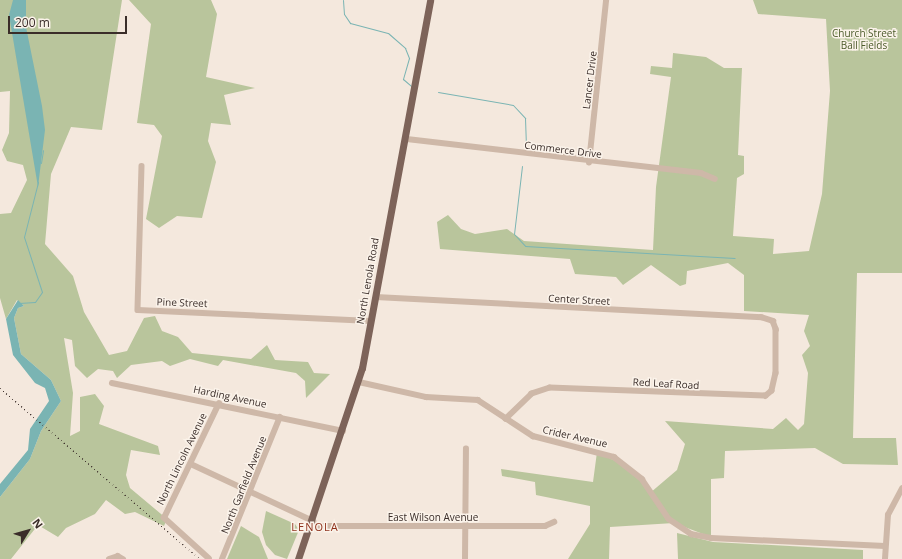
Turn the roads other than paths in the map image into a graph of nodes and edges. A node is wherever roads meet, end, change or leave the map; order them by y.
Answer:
1 (430, 0) edge
2 (606, 0) edge
3 (407, 139) junction
4 (589, 162) junction
5 (142, 166) dead end
6 (715, 179) dead end
7 (376, 297) junction
8 (371, 321) junction
9 (776, 328) joint
10 (112, 382) dead end
11 (359, 382) junction
12 (219, 403) junction
13 (280, 417) junction
14 (506, 419) junction
15 (343, 431) junction
16 (466, 449) dead end
17 (191, 464) junction
18 (902, 489) edge
19 (250, 492) junction
20 (554, 522) dead end
21 (312, 524) junction
22 (465, 527) junction
23 (885, 546) junction
24 (109, 559) edge
25 (123, 559) edge
26 (209, 559) edge
27 (222, 559) edge
28 (298, 559) edge
29 (465, 559) edge
30 (885, 559) edge

1 - 3 main road, North Lenola Road
2 - 4 street, Lancer Drive
3 - 4 street, Commerce Drive
3 - 7 main road, North Lenola Road
4 - 6 street, Commerce Drive
5 - 8 street, Pine Street
7 - 8 main road, North Lenola Road
7 - 9 street, Center Street
8 - 11 main road, North Lenola Road
9 - 14 street, Red Leaf Road
10 - 12 street, Harding Avenue
11 - 14 street, Crider Avenue
11 - 15 main road, North Lenola Road
12 - 13 street, Harding Avenue
12 - 17 street, North Lincoln Avenue
13 - 15 street, Harding Avenue
13 - 19 street, North Garfield Avenue
14 - 23 street, Crider Avenue
15 - 21 main road, North Lenola Road
16 - 22 street
17 - 19 street
17 - 26 street, North Lincoln Avenue
18 - 23 street
19 - 21 street
19 - 27 street, North Garfield Avenue
20 - 22 street, East Wilson Avenue
21 - 22 street, East Wilson Avenue
21 - 28 main road, North Lenola Road
22 - 29 street
23 - 30 street
24 - 25 street

